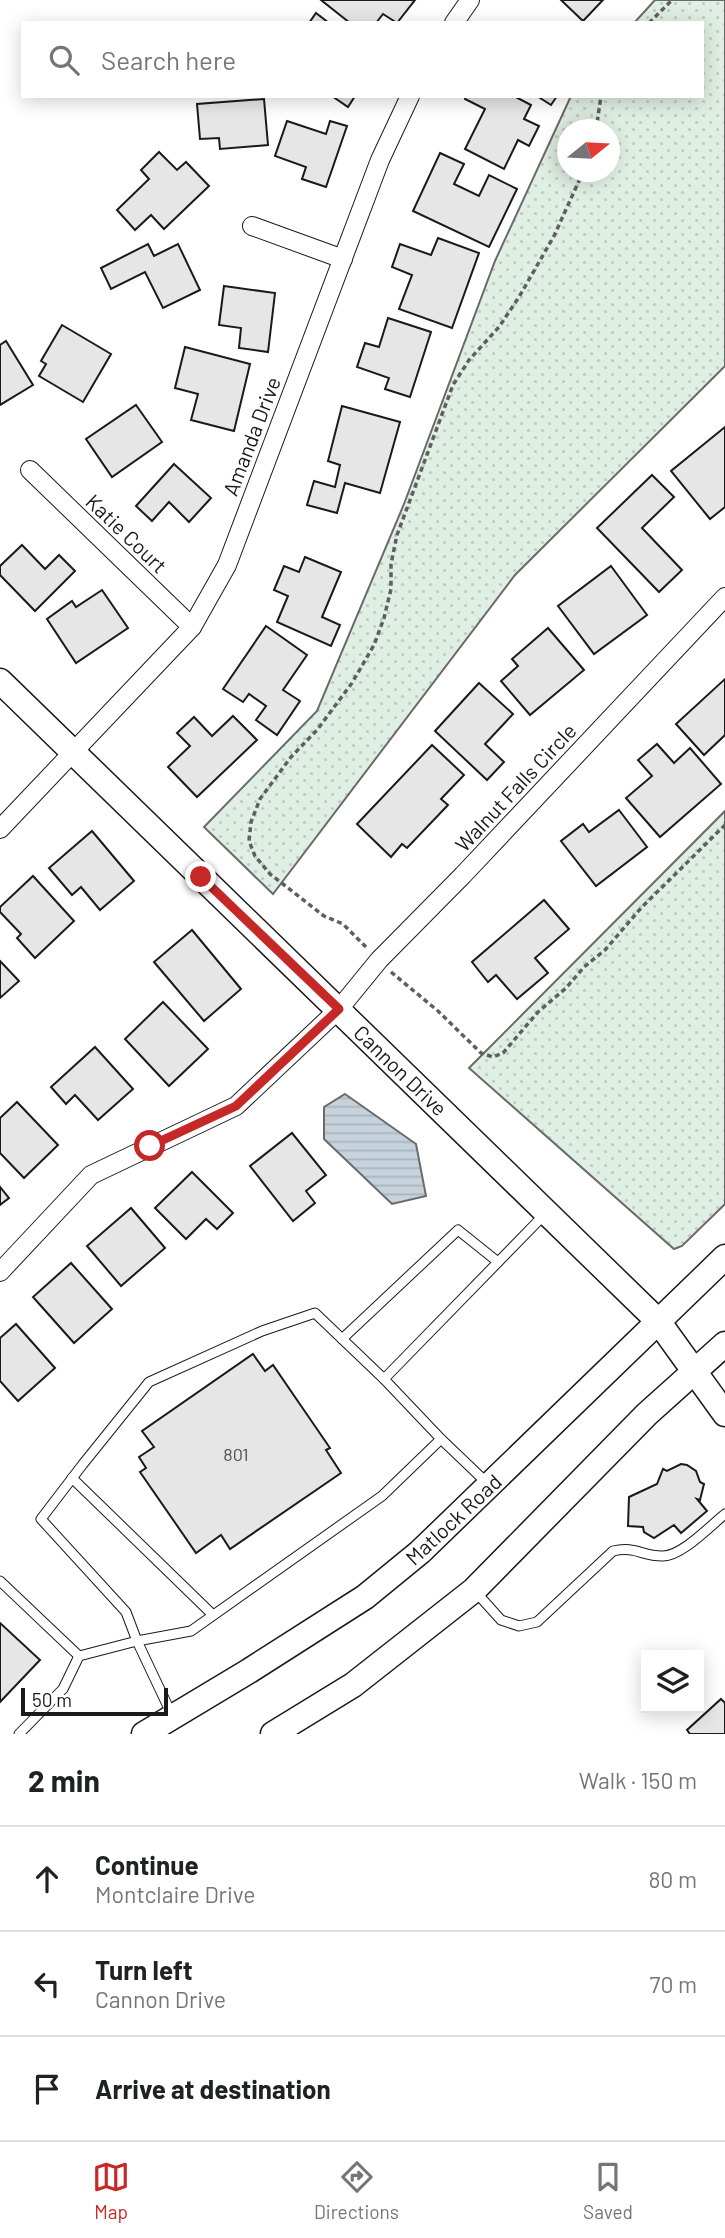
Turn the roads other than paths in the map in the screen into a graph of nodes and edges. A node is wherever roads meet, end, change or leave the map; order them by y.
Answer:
1 (470, 0) edge
2 (455, 21) edge
3 (409, 98) edge
4 (253, 226) dead end
5 (343, 259) junction
6 (30, 470) dead end
7 (725, 597) edge
8 (192, 627) junction
9 (0, 681) edge
10 (72, 751) junction
11 (0, 829) edge
12 (339, 1009) junction
13 (546, 1213) junction
14 (725, 1257) edge
15 (498, 1262) junction
16 (0, 1272) edge
17 (658, 1321) junction
18 (342, 1339) junction
19 (725, 1344) edge
20 (695, 1373) junction
21 (384, 1379) junction
22 (725, 1414) edge
23 (441, 1439) junction
24 (72, 1478) junction
25 (489, 1485) junction
26 (725, 1514) edge
27 (0, 1581) edge
28 (474, 1590) junction
29 (213, 1615) junction
30 (137, 1641) junction
31 (79, 1656) junction
32 (177, 1725) edge
33 (19, 1734) edge
34 (144, 1734) edge
35 (273, 1734) edge

1 - 2 street
3 - 5 street, Amanda Drive
4 - 5 street
5 - 8 street, Amanda Drive
6 - 8 street, Katie Court
7 - 12 street, Walnut Falls Circle
8 - 10 street, Amanda Drive
9 - 10 main road, Cannon Drive
10 - 11 street, Amanda Drive
10 - 12 main road, Cannon Drive
12 - 13 main road, Cannon Drive
12 - 16 street, Walnut Falls Circle
13 - 15 lane
13 - 17 main road, Cannon Drive
14 - 17 main road, Matlock Road
15 - 18 lane
15 - 21 lane
17 - 20 main road, Cannon Drive
17 - 25 main road, Matlock Road
18 - 21 lane
18 - 24 lane
19 - 20 main road
20 - 22 main road, Cannon Drive
20 - 28 main road
21 - 23 lane
23 - 25 lane
23 - 29 lane
24 - 29 lane
24 - 30 lane
25 - 32 main road, Matlock Road
26 - 28 lane
27 - 31 lane
28 - 35 main road
29 - 30 lane
30 - 31 lane
30 - 32 lane
31 - 33 lane
32 - 34 main road, Matlock Road

